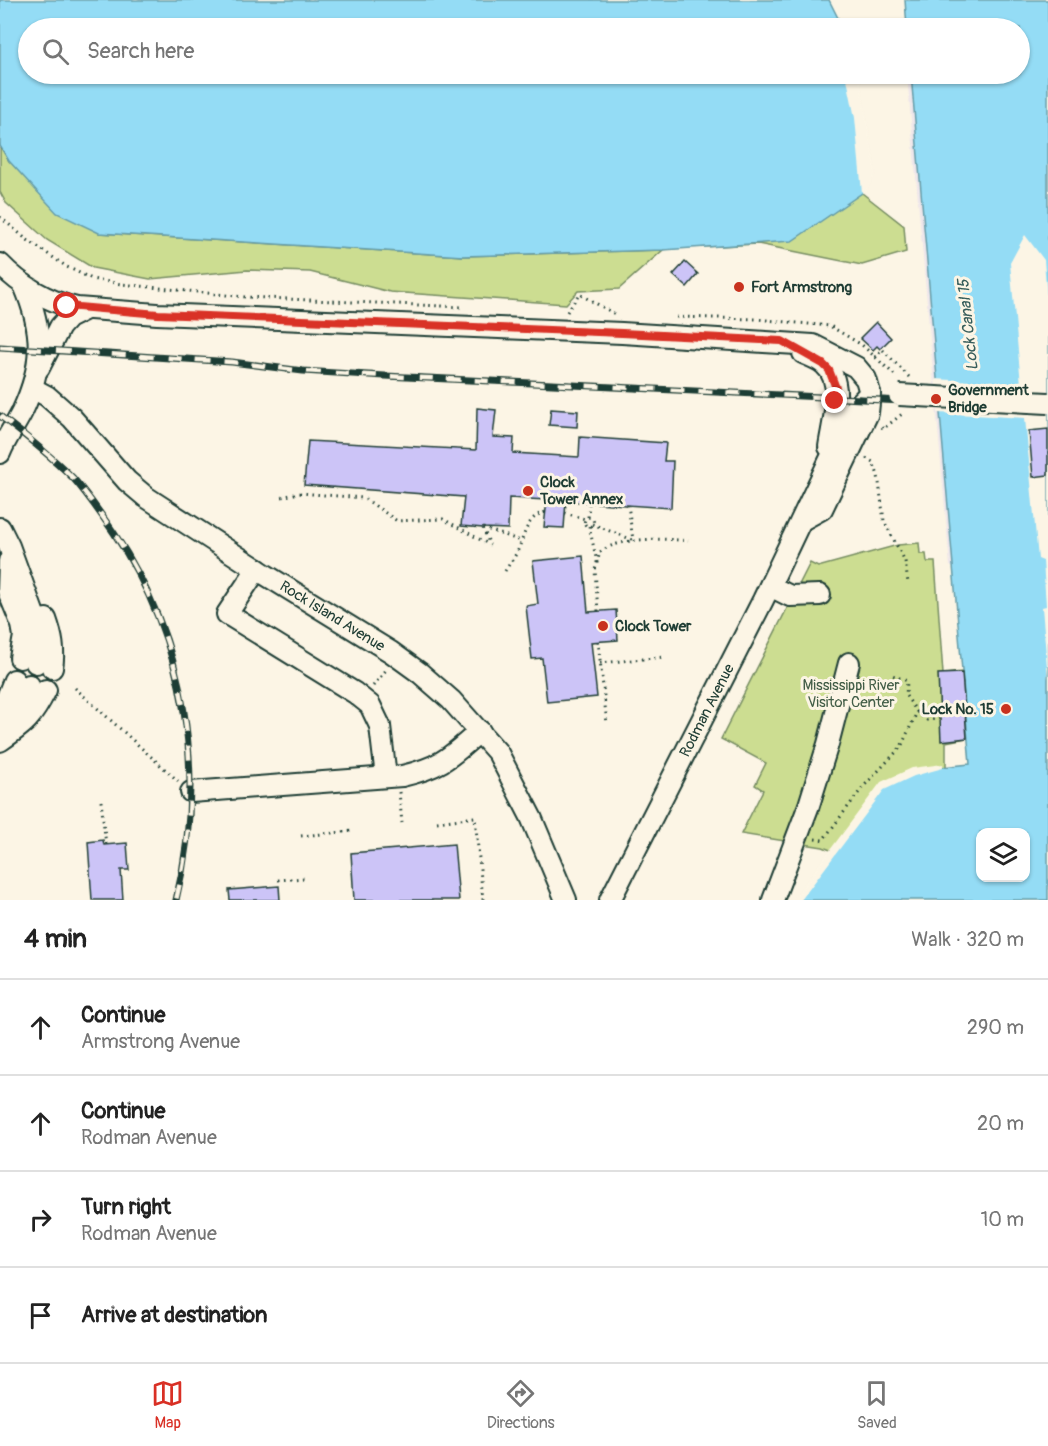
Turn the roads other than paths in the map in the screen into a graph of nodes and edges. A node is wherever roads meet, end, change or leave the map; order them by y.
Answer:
1 (0, 264) edge
2 (24, 285) junction
3 (86, 309) junction
4 (782, 341) junction
5 (39, 368) junction
6 (32, 388) junction
7 (870, 393) junction
8 (1048, 404) edge
9 (0, 453) edge
10 (826, 466) junction
11 (802, 520) junction
12 (0, 528) edge
13 (9, 546) junction
14 (257, 569) junction
15 (770, 586) junction
16 (820, 595) dead end
17 (849, 663) dead end
18 (480, 731) junction
19 (1, 740) edge
20 (386, 777) junction
21 (190, 792) road end
22 (563, 896) edge
23 (610, 900) edge
24 (773, 900) edge

1 - 2 street
2 - 3 street
2 - 5 street
3 - 4 street
3 - 5 street
4 - 7 street
4 - 10 street, Rodman Avenue
5 - 6 street
6 - 9 street
6 - 14 street, Rock Island Avenue
7 - 8 street, bridge
7 - 10 street, Rodman Avenue
7 - 11 street, Rodman Avenue
10 - 11 street, Rodman Avenue
11 - 15 street, Rodman Avenue
12 - 13 street
13 - 13 street
14 - 18 street, Rock Island Avenue
14 - 20 street
15 - 16 street
15 - 23 street, Rodman Avenue
17 - 24 street
18 - 20 street
18 - 22 street, Rock Island Avenue
19 - 19 street
20 - 21 street

